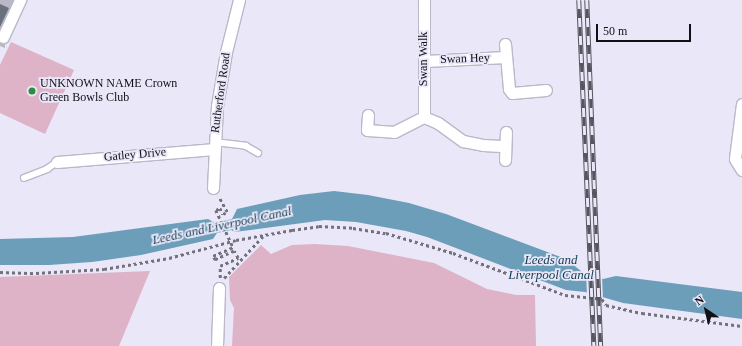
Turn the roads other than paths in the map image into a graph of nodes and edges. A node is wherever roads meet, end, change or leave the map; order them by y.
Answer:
1 (20, 0) edge
2 (239, 0) edge
3 (424, 0) edge
4 (3, 36) dead end
5 (505, 44) dead end
6 (506, 57) junction
7 (425, 61) junction
8 (546, 90) dead end
9 (742, 104) edge
10 (368, 115) dead end
11 (424, 117) junction
12 (506, 132) dead end
13 (214, 145) junction
14 (505, 146) junction
15 (258, 154) dead end
16 (505, 160) dead end
17 (57, 162) joint
18 (742, 170) edge
19 (24, 178) dead end
20 (213, 188) dead end
21 (219, 288) dead end
22 (217, 346) edge

1 - 4 street
2 - 13 street, Rutherford Road
3 - 7 street, Swan Walk
5 - 6 street, Swan Hey
6 - 7 street, Swan Hey
6 - 8 street, Swan Hey
7 - 11 street, Swan Walk
9 - 18 street
10 - 11 street
11 - 14 street
12 - 14 street
13 - 15 lane
13 - 17 street, Gatley Drive
13 - 20 street, Rutherford Road
14 - 16 street
17 - 19 lane
21 - 22 street

